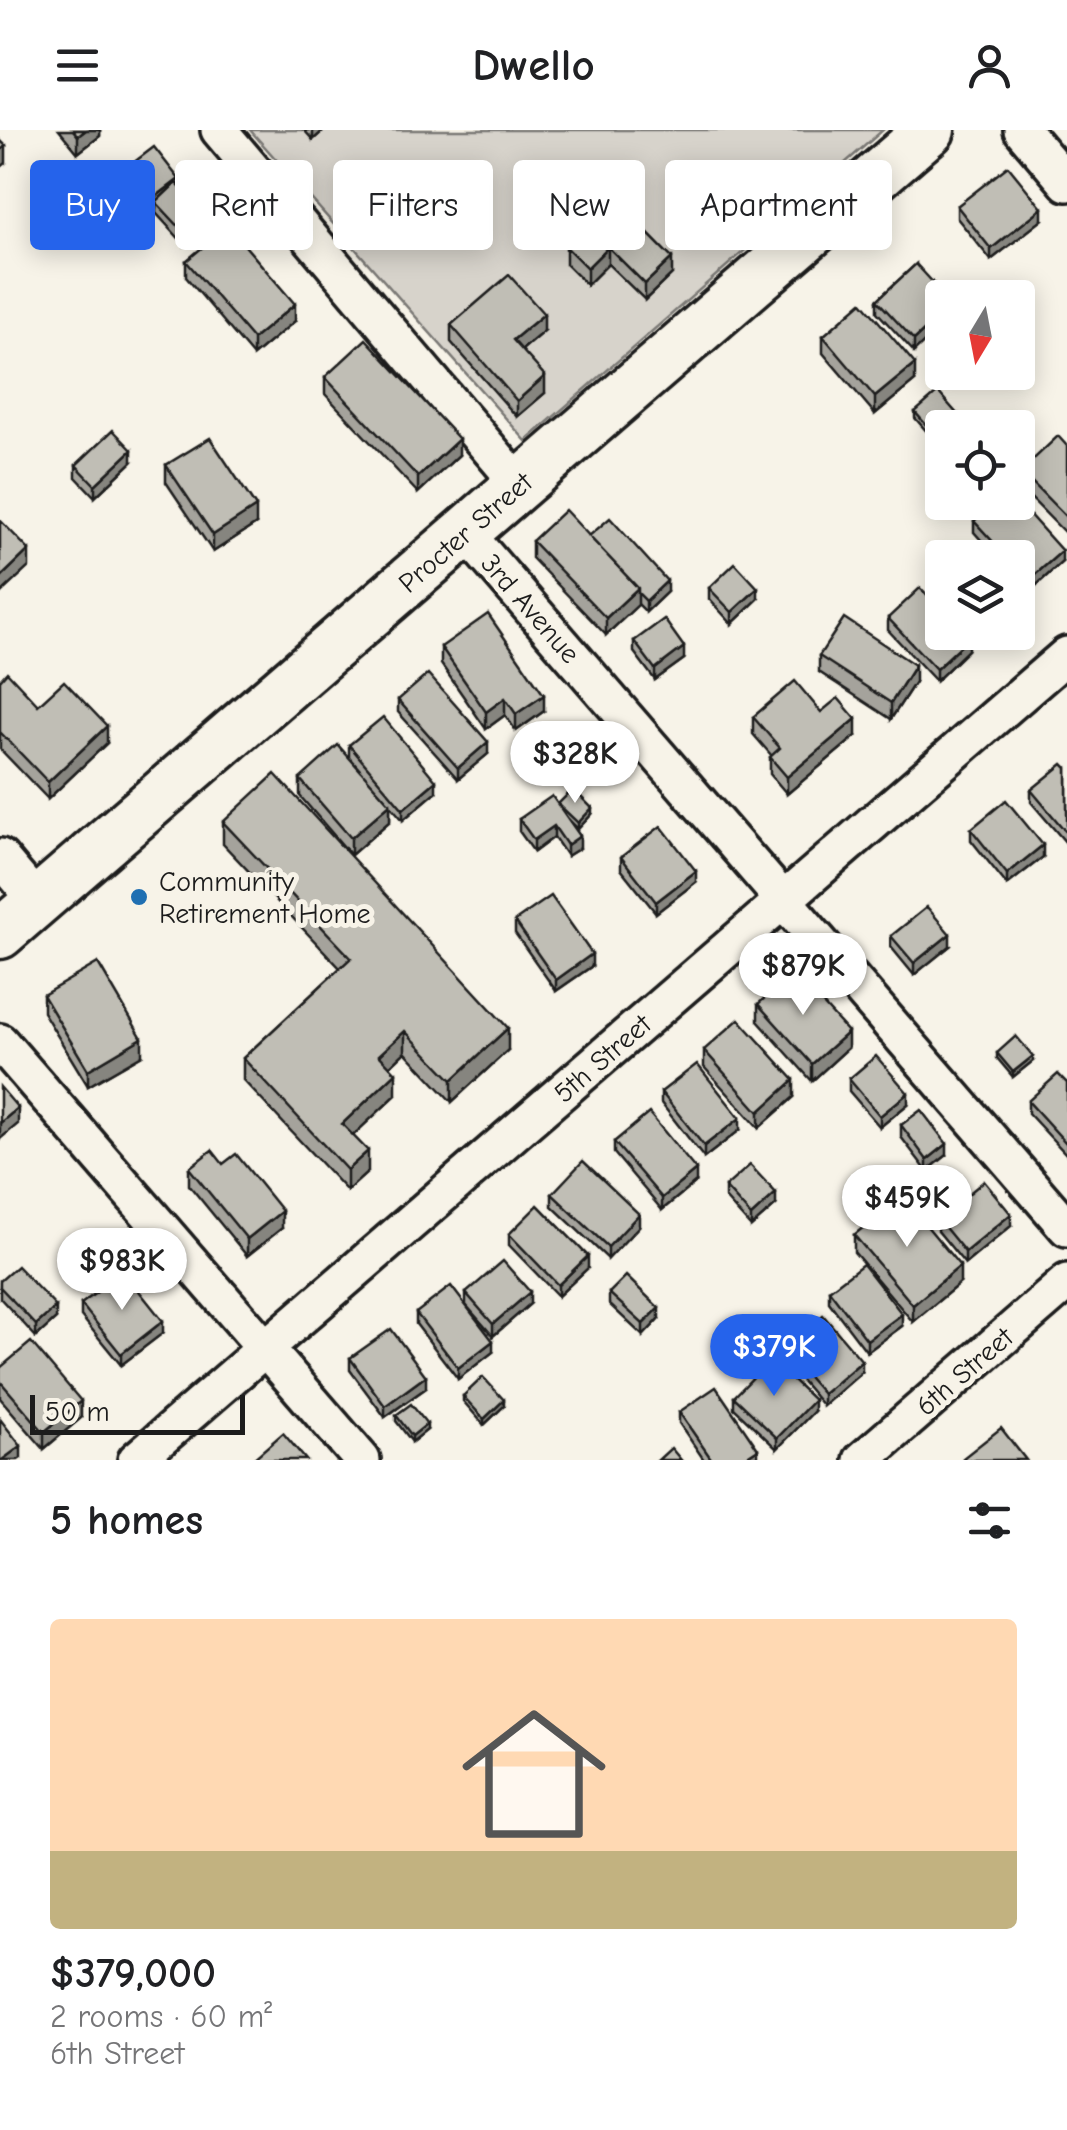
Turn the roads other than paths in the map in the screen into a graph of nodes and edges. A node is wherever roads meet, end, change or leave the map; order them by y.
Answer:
1 (219, 130) edge
2 (930, 130) edge
3 (1022, 130) edge
4 (1067, 183) edge
5 (520, 485) junction
6 (465, 532) junction
7 (1067, 655) edge
8 (0, 857) edge
9 (784, 900) junction
10 (38, 902) junction
11 (0, 934) edge
12 (0, 1042) edge
13 (1067, 1228) edge
14 (1067, 1282) edge
15 (265, 1348) junction
16 (136, 1460) edge
17 (362, 1460) edge
18 (862, 1460) edge

1 - 5 street
2 - 5 street, Procter Street
3 - 4 street
5 - 6 street, Procter Street
6 - 9 street, 3rd Avenue
6 - 10 street, Procter Street
7 - 9 street, 5th Street
8 - 10 street
9 - 13 street, 3rd Avenue
9 - 15 street, 5th Street
10 - 11 street, Procter Street
12 - 15 street
14 - 18 street, 6th Street
15 - 16 street, 5th Street
15 - 17 street

